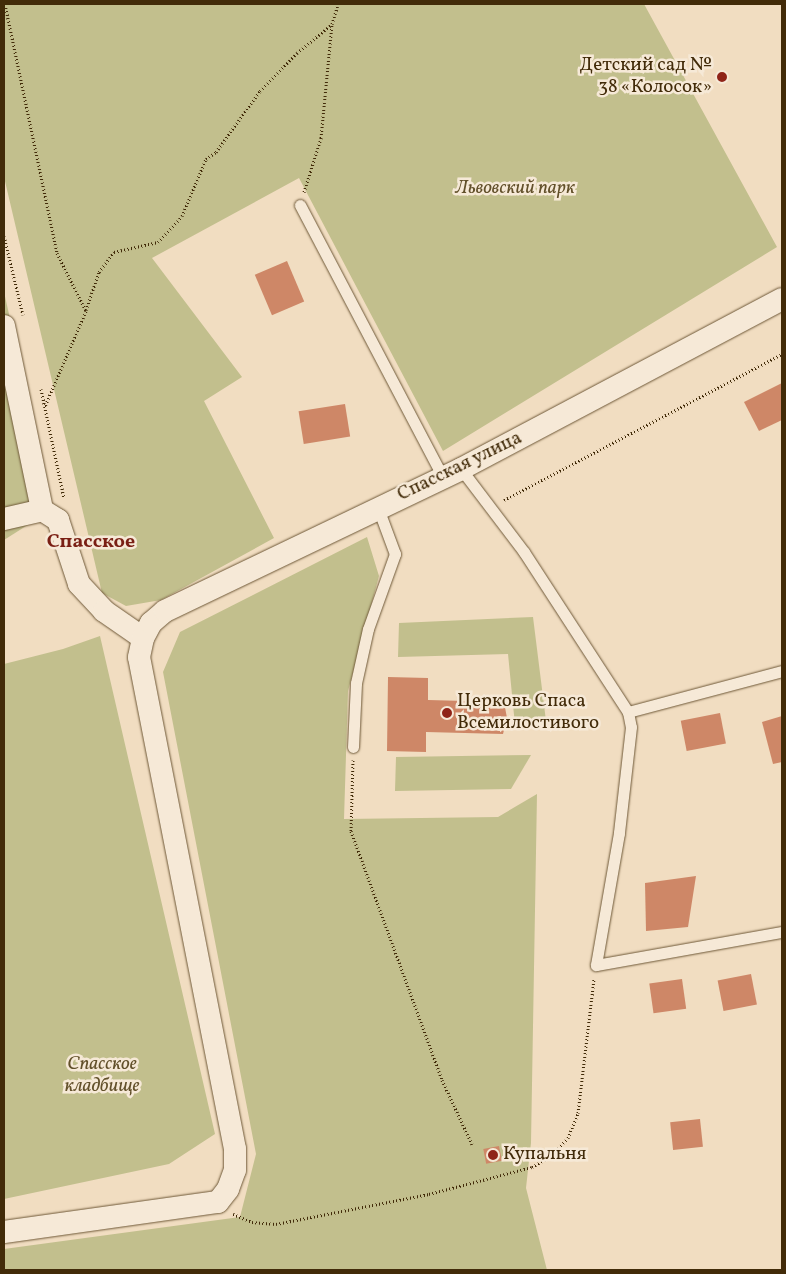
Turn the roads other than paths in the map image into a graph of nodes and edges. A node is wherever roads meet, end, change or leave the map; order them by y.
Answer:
1 (300, 205) road end
2 (782, 299) edge
3 (4, 326) edge
4 (451, 472) junction
5 (378, 508) junction
6 (42, 510) junction
7 (4, 520) edge
8 (143, 638) junction
9 (782, 671) edge
10 (628, 712) junction
11 (353, 747) road end
12 (782, 932) edge
13 (4, 1232) edge

1 - 4 lane
2 - 4 street, Спасская улица
3 - 6 street
4 - 5 street, Спасская улица
4 - 10 lane
5 - 8 street, Спасская улица
5 - 11 lane
6 - 7 street
6 - 8 street
8 - 13 street
9 - 10 lane
10 - 12 lane

